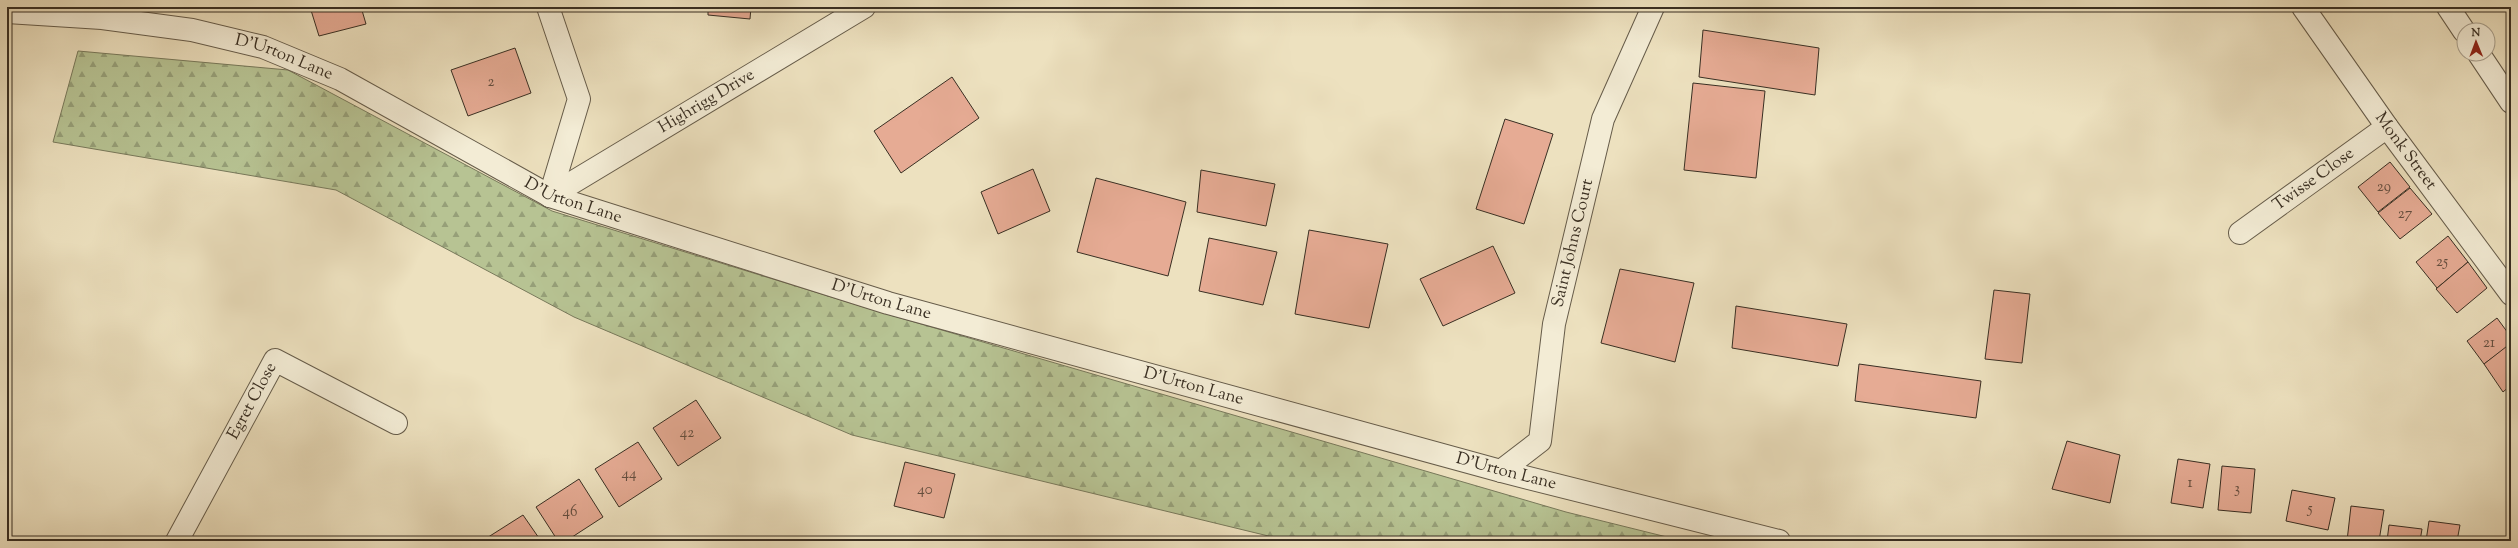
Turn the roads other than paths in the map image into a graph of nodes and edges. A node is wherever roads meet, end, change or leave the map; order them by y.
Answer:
1 (548, 7) edge
2 (864, 7) edge
3 (1653, 7) edge
4 (2303, 7) edge
5 (2448, 7) edge
6 (7, 12) edge
7 (2458, 22) edge
8 (2484, 62) edge
9 (2511, 102) edge
10 (2387, 127) junction
11 (550, 196) junction
12 (2240, 234) dead end
13 (2511, 294) edge
14 (396, 423) dead end
15 (1501, 471) junction
16 (177, 541) edge
17 (1779, 541) edge

1 - 11 street
2 - 11 street, Highrigg Drive
3 - 15 street, Saint Johns Court
4 - 10 street, Monk Street
5 - 7 street
6 - 11 street, D'Urton Lane
8 - 9 street
10 - 12 street, Twisse Close
10 - 13 street, Monk Street
11 - 15 street, D'Urton Lane
14 - 16 street, Egret Close
15 - 17 street, D'Urton Lane

